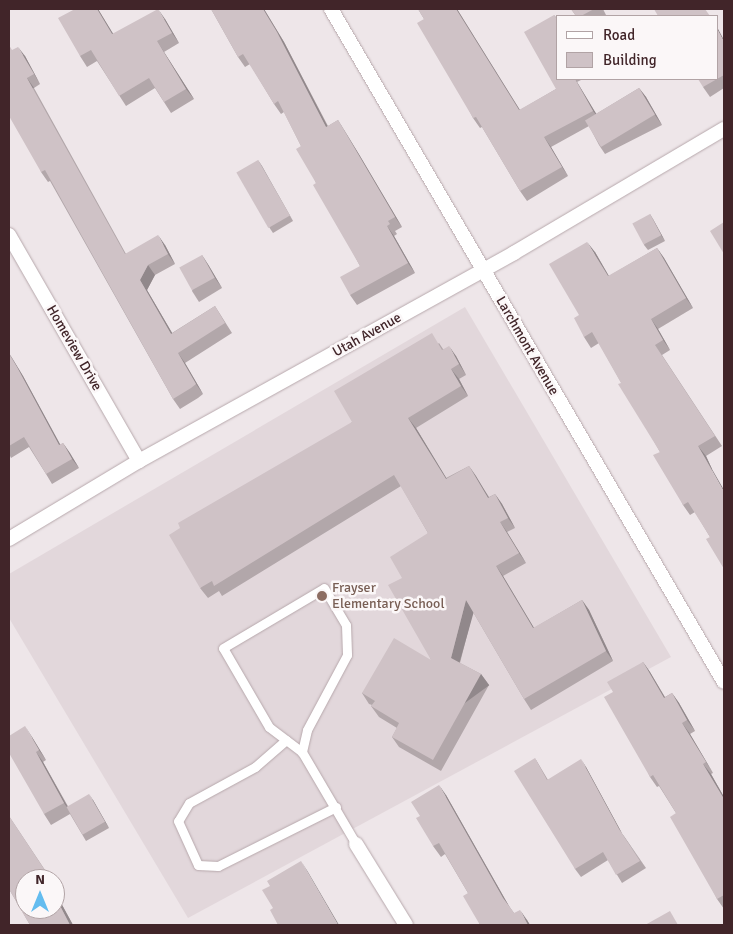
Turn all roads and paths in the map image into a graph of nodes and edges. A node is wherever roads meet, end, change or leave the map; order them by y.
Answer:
1 (331, 9) edge
2 (724, 130) edge
3 (9, 235) edge
4 (483, 270) junction
5 (139, 461) junction
6 (9, 539) edge
7 (724, 682) edge
8 (286, 740) junction
9 (302, 752) junction
10 (336, 807) junction
11 (356, 844) joint
12 (406, 925) edge

1 - 4 street, Larchmont Avenue
2 - 4 street, Utah Avenue
3 - 5 street, Homeview Drive
4 - 5 street, Utah Avenue
4 - 7 street, Larchmont Avenue
5 - 6 street, Utah Avenue
8 - 9 lane
8 - 9 lane
8 - 10 lane
9 - 10 lane
10 - 11 lane
11 - 12 street

